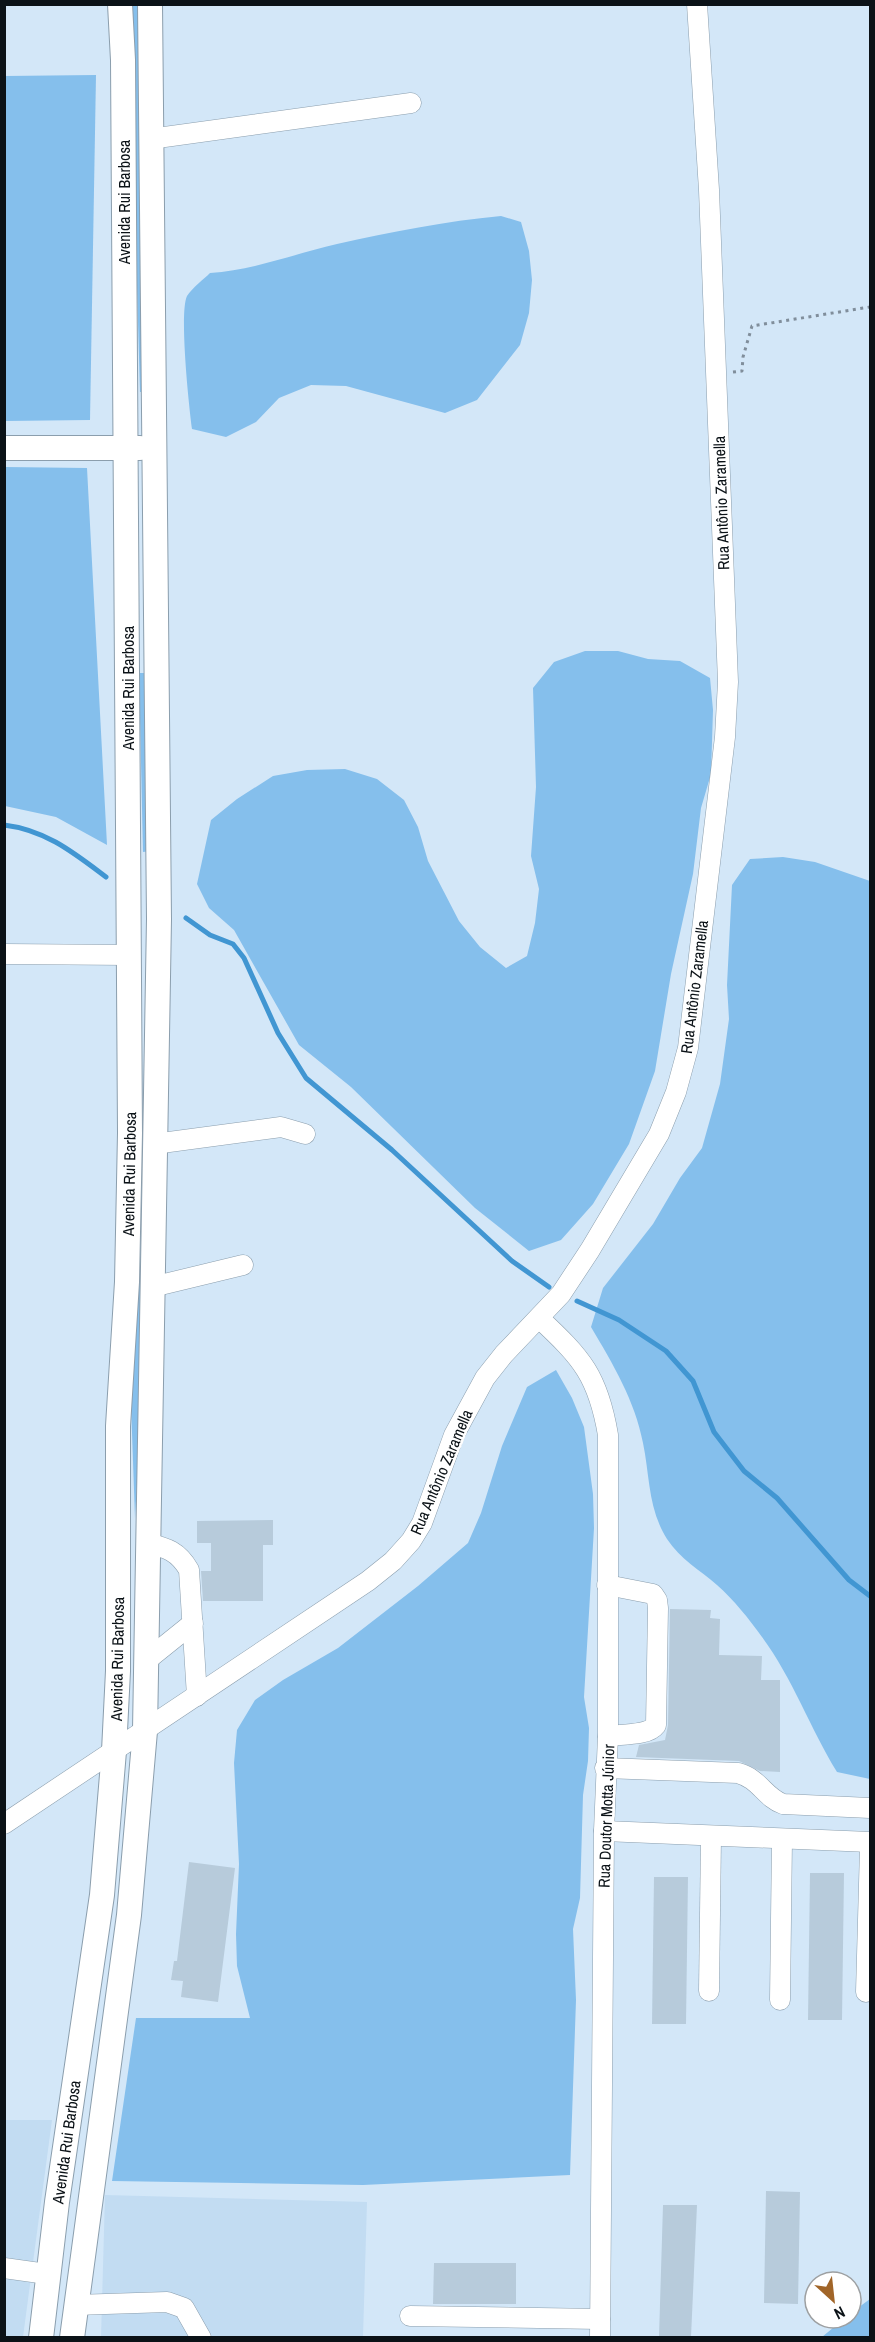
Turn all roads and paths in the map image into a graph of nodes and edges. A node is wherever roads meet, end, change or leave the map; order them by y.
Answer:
1 (120, 4) edge
2 (150, 4) edge
3 (697, 4) edge
4 (411, 103) dead end
5 (150, 139) junction
6 (870, 308) edge
7 (716, 374) junction
8 (4, 448) edge
9 (126, 448) junction
10 (154, 448) junction
11 (4, 954) edge
12 (129, 955) junction
13 (305, 1134) dead end
14 (154, 1144) junction
15 (243, 1265) dead end
16 (152, 1287) junction
17 (539, 1318) junction
18 (147, 1543) junction
19 (607, 1585) junction
20 (193, 1623) junction
21 (147, 1660) junction
22 (197, 1696) junction
23 (145, 1731) junction
24 (608, 1736) junction
25 (114, 1751) junction
26 (605, 1768) junction
27 (870, 1808) edge
28 (4, 1824) edge
29 (604, 1831) junction
30 (711, 1837) junction
31 (782, 1839) junction
32 (870, 1842) edge
33 (870, 1848) edge
34 (709, 1991) dead end
35 (866, 1992) dead end
36 (780, 2000) dead end
37 (4, 2268) edge
38 (48, 2274) junction
39 (75, 2305) junction
40 (410, 2316) dead end
41 (600, 2328) edge
42 (41, 2337) edge
43 (72, 2337) edge
44 (201, 2337) edge

1 - 9 main road, Avenida Rui Barbosa
2 - 5 main road, Avenida Rui Barbosa
3 - 7 street, Rua Antônio Zaramella
4 - 5 street
5 - 10 main road, Avenida Rui Barbosa
6 - 7 path
7 - 17 street, Rua Antônio Zaramella
8 - 9 main road
9 - 10 main road
9 - 12 main road, Avenida Rui Barbosa
10 - 14 main road, Avenida Rui Barbosa
11 - 12 street
12 - 25 main road, Avenida Rui Barbosa
13 - 14 street
14 - 16 main road, Avenida Rui Barbosa
15 - 16 street
16 - 18 main road, Avenida Rui Barbosa
17 - 19 street, Rua Doutor Motta Júnior
17 - 22 street, Rua Antônio Zaramella
18 - 20 street
18 - 21 main road, Avenida Rui Barbosa
19 - 24 street, Rua Doutor Motta Júnior
19 - 24 street
20 - 21 street
20 - 22 street
21 - 23 main road, Avenida Rui Barbosa
22 - 23 street, Rua Antônio Zaramella
23 - 25 street, Rua Antônio Zaramella
23 - 39 main road, Avenida Rui Barbosa
24 - 26 street, Rua Doutor Motta Júnior
25 - 28 street, Rua Antônio Zaramella
25 - 38 main road, Avenida Rui Barbosa
26 - 27 street
26 - 29 street, Rua Doutor Motta Júnior
29 - 30 street
29 - 41 street, Rua Doutor Motta Júnior
30 - 31 street
30 - 34 street
31 - 32 street
31 - 36 street
33 - 35 street
37 - 38 street
38 - 42 main road, Avenida Rui Barbosa
39 - 43 main road, Avenida Rui Barbosa
39 - 44 street
40 - 41 street

